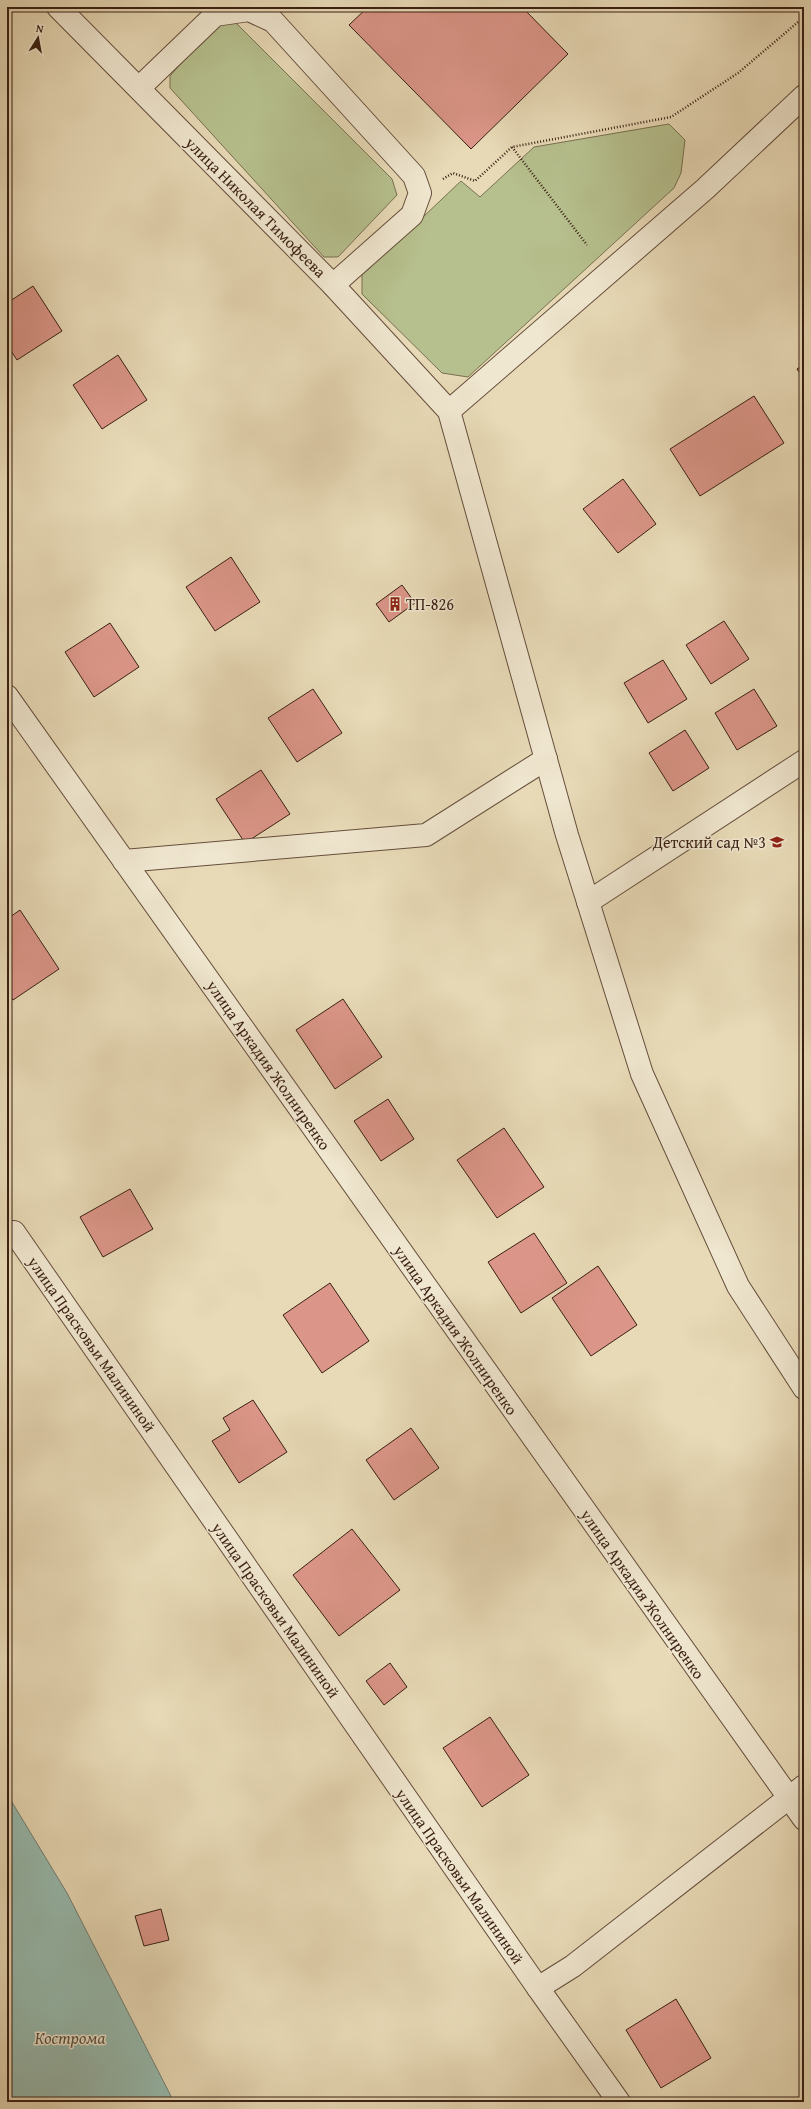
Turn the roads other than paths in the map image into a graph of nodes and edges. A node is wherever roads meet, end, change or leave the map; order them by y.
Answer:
1 (58, 7) edge
2 (139, 88) junction
3 (804, 96) edge
4 (333, 285) junction
5 (449, 411) junction
6 (7, 696) edge
7 (546, 759) junction
8 (804, 762) edge
9 (124, 861) junction
10 (588, 902) junction
11 (14, 1232) dead end
12 (804, 1388) edge
13 (796, 1792) edge
14 (804, 1819) edge
15 (538, 1988) junction
16 (619, 2102) edge

1 - 2 street, улица Николая Тимофеева
2 - 4 street, улица Николая Тимофеева
2 - 4 street
3 - 5 street
4 - 5 street, улица Николая Тимофеева
5 - 7 street
6 - 9 street, улица Аркадия Жолниренко
7 - 9 street
7 - 10 street
8 - 10 street
9 - 13 street, улица Аркадия Жолниренко
10 - 12 street
11 - 15 street, улица Прасковьи Малининой
13 - 14 street, улица Аркадия Жолниренко
13 - 15 street
15 - 16 street, улица Прасковьи Малининой

